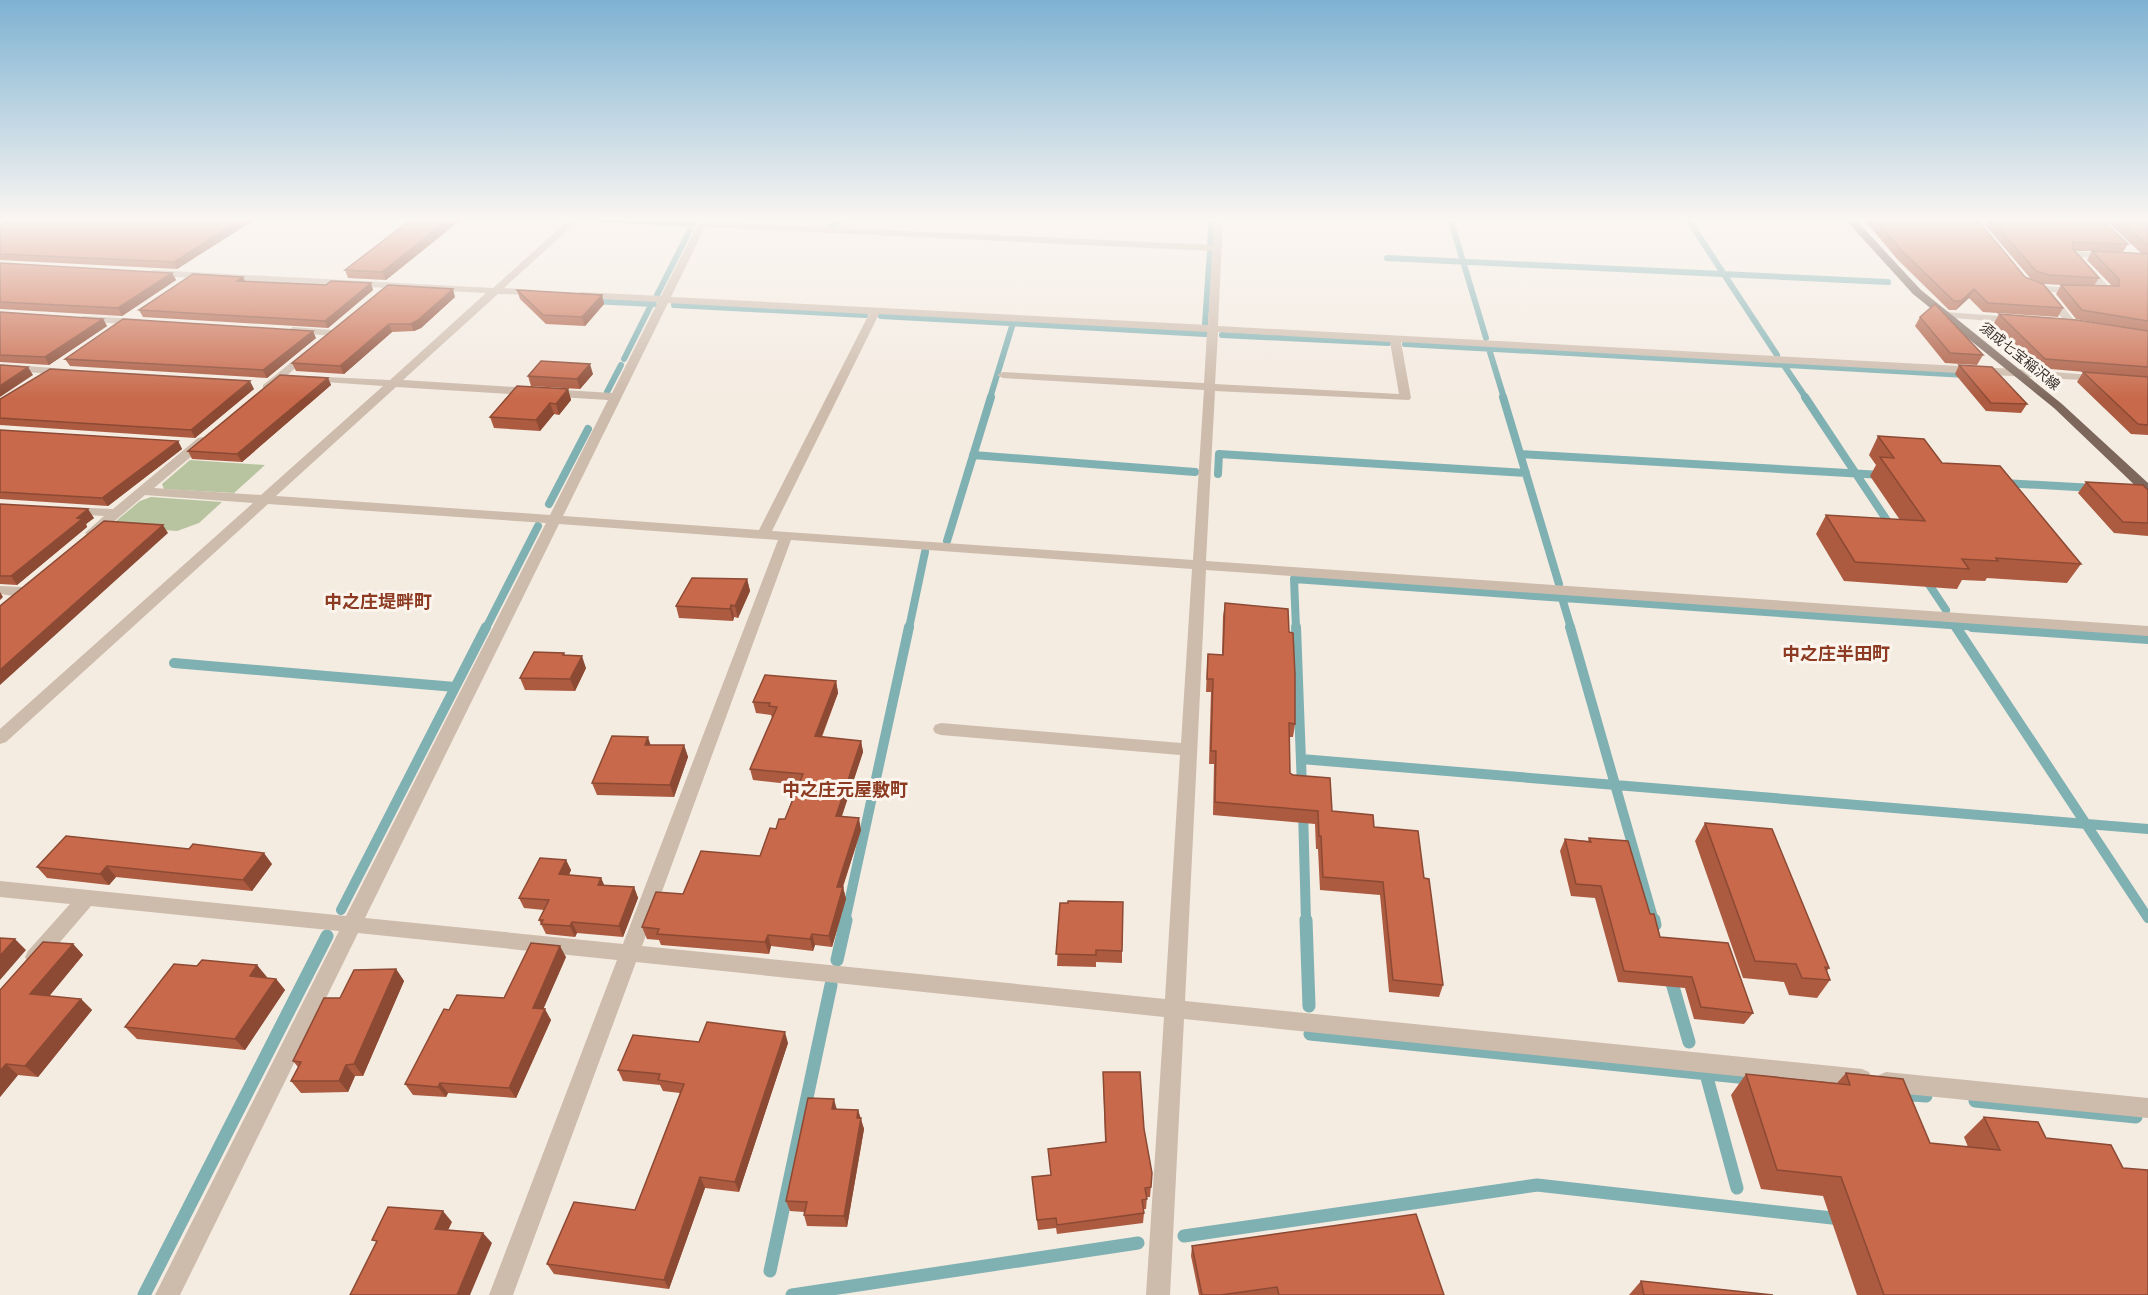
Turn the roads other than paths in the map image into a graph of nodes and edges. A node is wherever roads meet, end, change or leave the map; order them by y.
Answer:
1 (189, 278) edge
2 (261, 278) edge
3 (335, 278) edge
4 (509, 278) edge
5 (676, 278) edge
6 (1216, 278) edge
7 (1903, 278) edge
8 (2096, 278) edge
9 (330, 282) junction
10 (389, 285) junction
11 (174, 288) edge
12 (495, 291) junction
13 (552, 294) edge
14 (574, 295) edge
15 (373, 298) edge
16 (665, 300) junction
17 (145, 308) edge
18 (875, 311) junction
19 (1945, 315) junction
20 (68, 318) edge
21 (2026, 320) edge
22 (125, 321) junction
23 (148, 322) edge
24 (2095, 328) edge
25 (1213, 329) junction
26 (286, 330) edge
27 (107, 333) edge
28 (1395, 339) junction
29 (70, 358) edge
30 (0, 368) edge
31 (51, 370) junction
32 (74, 372) edge
33 (2017, 372) junction
34 (1003, 375) dead end
35 (280, 376) junction
36 (2113, 379) edge
37 (34, 382) edge
38 (392, 383) junction
39 (264, 386) edge
40 (1210, 387) junction
41 (616, 398) junction
42 (175, 443) edge
43 (2148, 490) edge
44 (142, 491) junction
45 (262, 499) junction
46 (58, 509) edge
47 (116, 513) junction
48 (555, 520) junction
49 (764, 534) junction
50 (786, 536) junction
51 (81, 542) edge
52 (1201, 565) junction
53 (0, 590) edge
54 (7, 604) edge
55 (2148, 632) edge
56 (941, 729) dead end
57 (0, 738) edge
58 (1190, 750) junction
59 (0, 889) edge
60 (87, 898) junction
61 (353, 924) junction
62 (629, 953) junction
63 (24, 970) edge
64 (1175, 1009) junction
65 (2148, 1108) edge
66 (167, 1295) edge
67 (501, 1295) edge
68 (1158, 1295) edge

1 - 11 street
2 - 9 street
3 - 9 street
4 - 12 street
5 - 16 street
6 - 25 street
7 - 19 main road, 須成七宝稲沢線
8 - 24 street
9 - 10 street
10 - 12 street
10 - 15 street
12 - 13 street
12 - 38 street
14 - 16 street
16 - 18 street
16 - 41 street
17 - 22 street
18 - 25 street
18 - 49 street
19 - 21 street
19 - 33 main road, 須成七宝稲沢線
20 - 22 street
22 - 23 street
22 - 27 street
25 - 28 street
25 - 40 street
26 - 35 street
28 - 33 street
28 - 40 street
29 - 31 street
30 - 31 street
31 - 32 street
31 - 37 street
33 - 36 street
33 - 43 main road, 須成七宝稲沢線
34 - 40 street
35 - 38 street
35 - 39 street
38 - 41 street
38 - 45 street
40 - 52 street
41 - 48 street
42 - 44 street
44 - 45 street
44 - 47 street
45 - 48 street
45 - 57 street
46 - 47 street
47 - 51 street
48 - 49 street
48 - 61 street
49 - 50 street
50 - 52 street
50 - 62 street
52 - 55 street
52 - 58 street
53 - 54 street
56 - 58 street
58 - 64 street
59 - 60 street
60 - 61 street
60 - 63 street
61 - 62 street
61 - 66 street
62 - 64 street
62 - 67 street
64 - 65 street
64 - 68 street

